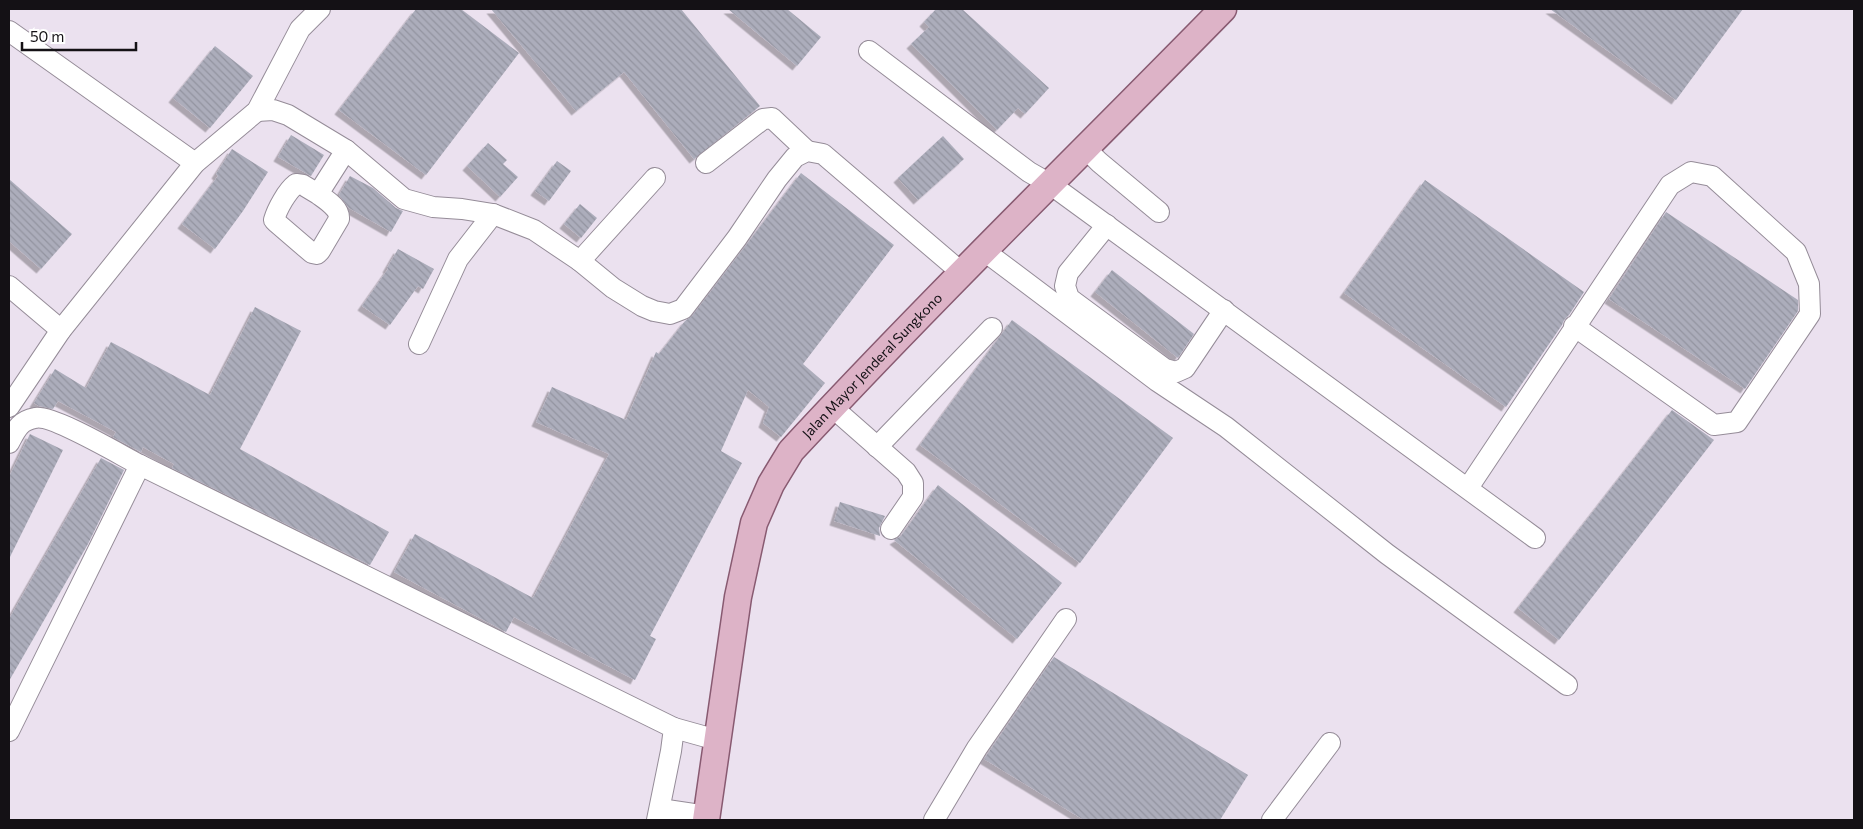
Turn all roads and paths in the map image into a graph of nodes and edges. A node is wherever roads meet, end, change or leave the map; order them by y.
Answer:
1 (320, 9) edge
2 (1223, 9) edge
3 (9, 30) edge
4 (869, 52) dead end
5 (257, 111) junction
6 (1086, 149) junction
7 (346, 150) junction
8 (807, 151) junction
9 (195, 163) junction
10 (706, 163) dead end
11 (655, 178) dead end
12 (1050, 184) junction
13 (318, 194) dead end
14 (1159, 212) dead end
15 (493, 214) junction
16 (1106, 225) junction
17 (983, 250) junction
18 (580, 261) junction
19 (961, 272) junction
20 (9, 286) edge
21 (1224, 310) junction
22 (1574, 326) junction
23 (992, 328) dead end
24 (61, 330) junction
25 (419, 344) dead end
26 (9, 407) edge
27 (832, 407) junction
28 (9, 443) edge
29 (878, 447) junction
30 (140, 465) junction
31 (1468, 488) junction
32 (890, 529) dead end
33 (1535, 538) dead end
34 (1066, 618) dead end
35 (1567, 685) dead end
36 (674, 728) junction
37 (9, 731) edge
38 (717, 740) junction
39 (1330, 743) dead end
40 (658, 815) edge
41 (707, 818) edge
42 (934, 820) edge
43 (1272, 820) edge

1 - 5 street
2 - 6 main road, Jalan Mayor Jenderal Sungkono
3 - 9 street
4 - 12 street
5 - 7 street
5 - 9 street
6 - 12 main road, Jalan Mayor Jenderal Sungkono
6 - 14 street
7 - 13 street
7 - 15 street
8 - 10 street
8 - 18 street
8 - 19 street
9 - 24 street
11 - 18 street
12 - 16 street
12 - 17 main road, Jalan Mayor Jenderal Sungkono
15 - 18 street
15 - 25 street
16 - 21 street
16 - 21 street
17 - 19 main road, Jalan Mayor Jenderal Sungkono
17 - 35 street
19 - 27 main road, Jalan Mayor Jenderal Sungkono
20 - 24 street
21 - 31 street
22 - 22 street
22 - 31 street
23 - 29 street
24 - 26 street
27 - 29 street
27 - 38 main road, Jalan Mayor Jenderal Sungkono
28 - 30 street
29 - 32 street
30 - 36 street
30 - 37 street
31 - 33 street
34 - 42 street
36 - 38 street
36 - 40 street
38 - 41 main road, Jalan Mayor Jenderal Sungkono
39 - 43 street
40 - 41 street

